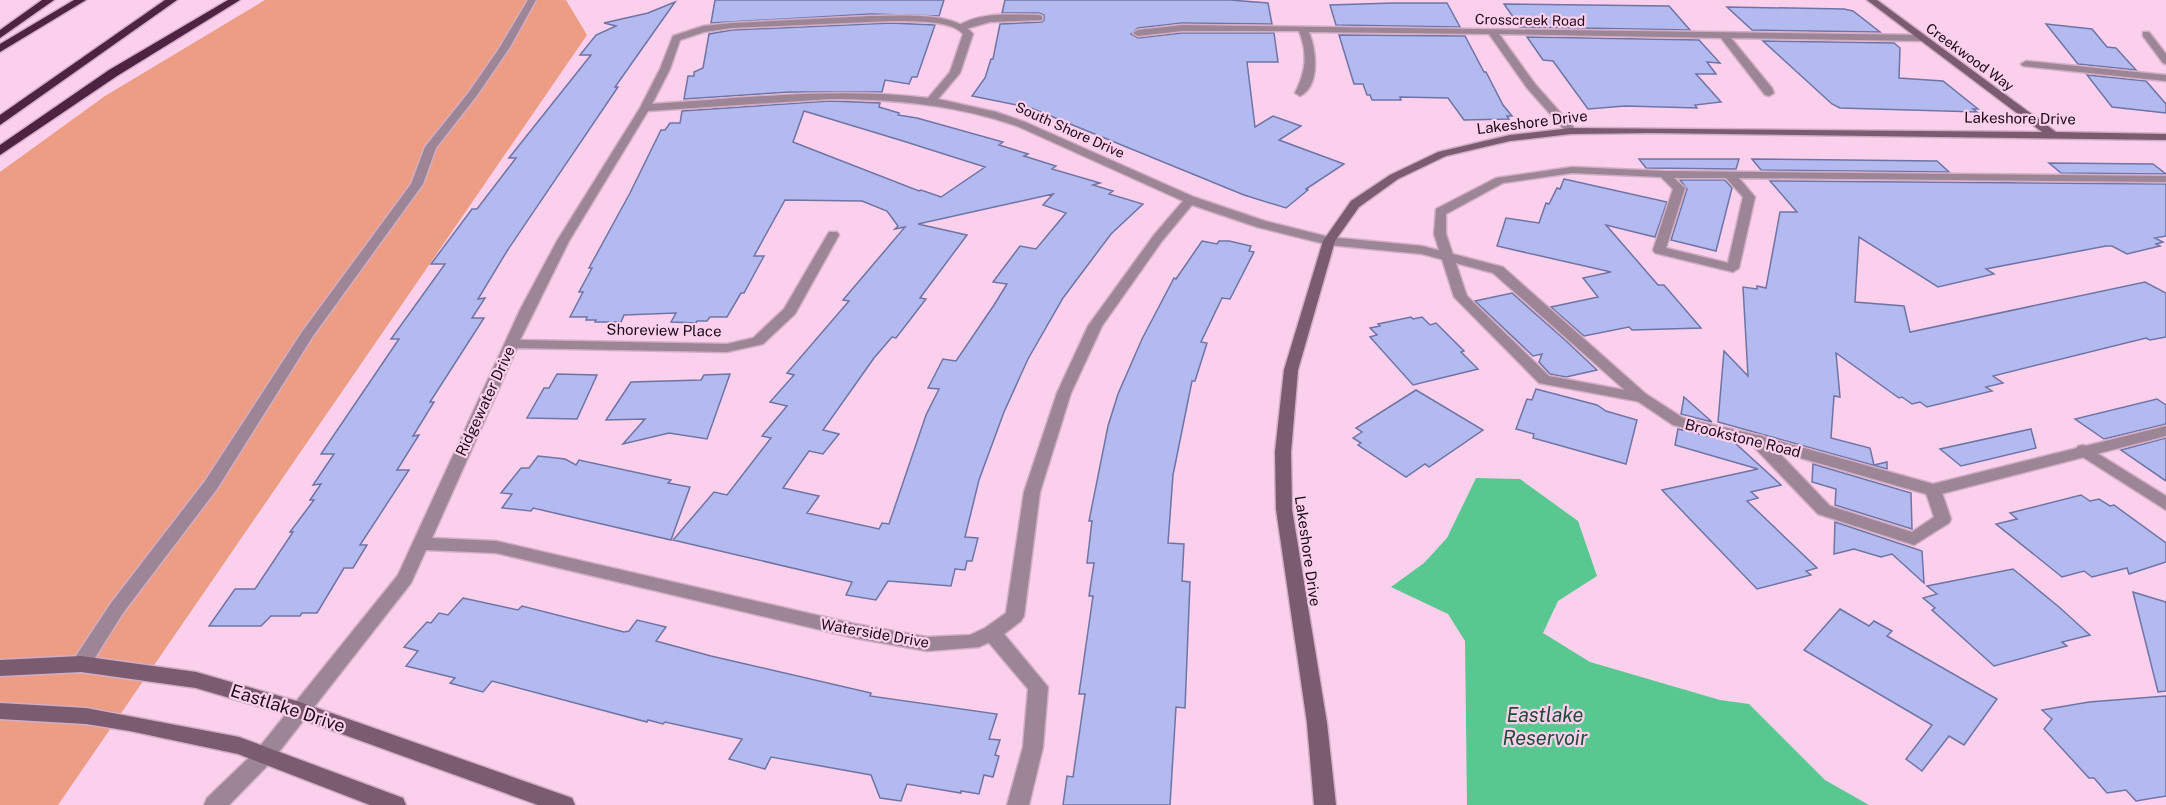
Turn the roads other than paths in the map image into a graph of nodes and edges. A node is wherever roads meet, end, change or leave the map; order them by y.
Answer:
1 (50, 0) edge
2 (81, 0) edge
3 (172, 0) edge
4 (236, 0) edge
5 (532, 0) edge
6 (1871, 0) edge
7 (1039, 18) dead end
8 (962, 27) junction
9 (1303, 29) junction
10 (1138, 33) dead end
11 (1493, 33) junction
12 (2146, 34) dead end
13 (0, 35) edge
14 (1724, 36) junction
15 (1922, 38) junction
16 (0, 49) edge
17 (2166, 61) edge
18 (2026, 64) dead end
19 (2166, 78) edge
20 (1300, 93) dead end
21 (1768, 93) dead end
22 (931, 101) junction
23 (645, 108) junction
24 (0, 121) edge
25 (1571, 131) junction
26 (2053, 135) junction
27 (2166, 137) edge
28 (0, 151) edge
29 (1664, 174) junction
30 (1730, 175) junction
31 (2166, 179) edge
32 (1190, 200) junction
33 (833, 236) dead end
34 (1329, 241) junction
35 (1446, 256) junction
36 (510, 344) junction
37 (1641, 397) junction
38 (2166, 431) edge
39 (1757, 440) junction
40 (2084, 450) junction
41 (1933, 490) junction
42 (2166, 504) edge
43 (419, 544) junction
44 (992, 633) junction
45 (81, 664) junction
46 (0, 668) edge
47 (300, 710) junction
48 (0, 711) edge
49 (264, 756) junction
50 (215, 805) edge
51 (395, 805) edge
52 (564, 805) edge
53 (1018, 805) edge
54 (1325, 805) edge

1 - 13 highway
2 - 16 highway
3 - 24 highway
4 - 28 highway
5 - 45 street
6 - 15 street, Creekwood Way
7 - 8 street
8 - 22 street
8 - 23 street, Ridgewater Drive
9 - 10 street, Crosscreek Road
9 - 11 street, Crosscreek Road
9 - 20 street
11 - 14 street, Crosscreek Road
11 - 25 street
12 - 17 street
14 - 15 street, Crosscreek Road
14 - 21 street
15 - 26 street, Creekwood Way
18 - 19 street
22 - 23 street, South Shore Drive
22 - 32 street, South Shore Drive
23 - 36 street, Ridgewater Drive
25 - 26 street, Lakeshore Drive
25 - 34 street, Lakeshore Drive
26 - 27 street, Lakeshore Drive
29 - 30 street
29 - 30 street
29 - 35 street
30 - 31 street
32 - 34 street, South Shore Drive
32 - 44 street, Waterside Drive
33 - 36 street, Shoreview Place
34 - 35 street, Brookstone Road
34 - 54 street, Lakeshore Drive
35 - 37 street, Brookstone Road
35 - 37 street
36 - 43 street, Ridgewater Drive
37 - 39 street, Brookstone Road
38 - 40 street
39 - 41 street, Brookstone Road
39 - 41 street
40 - 41 street
40 - 42 street
43 - 44 street, Waterside Drive
43 - 47 street, Ridgewater Drive
44 - 53 street
45 - 46 street, Eastlake Drive
45 - 47 street, Eastlake Drive
47 - 49 street, Ridgewater Drive
47 - 52 street, Eastlake Drive
48 - 49 street
49 - 50 street, Ridgewater Drive
49 - 51 street

